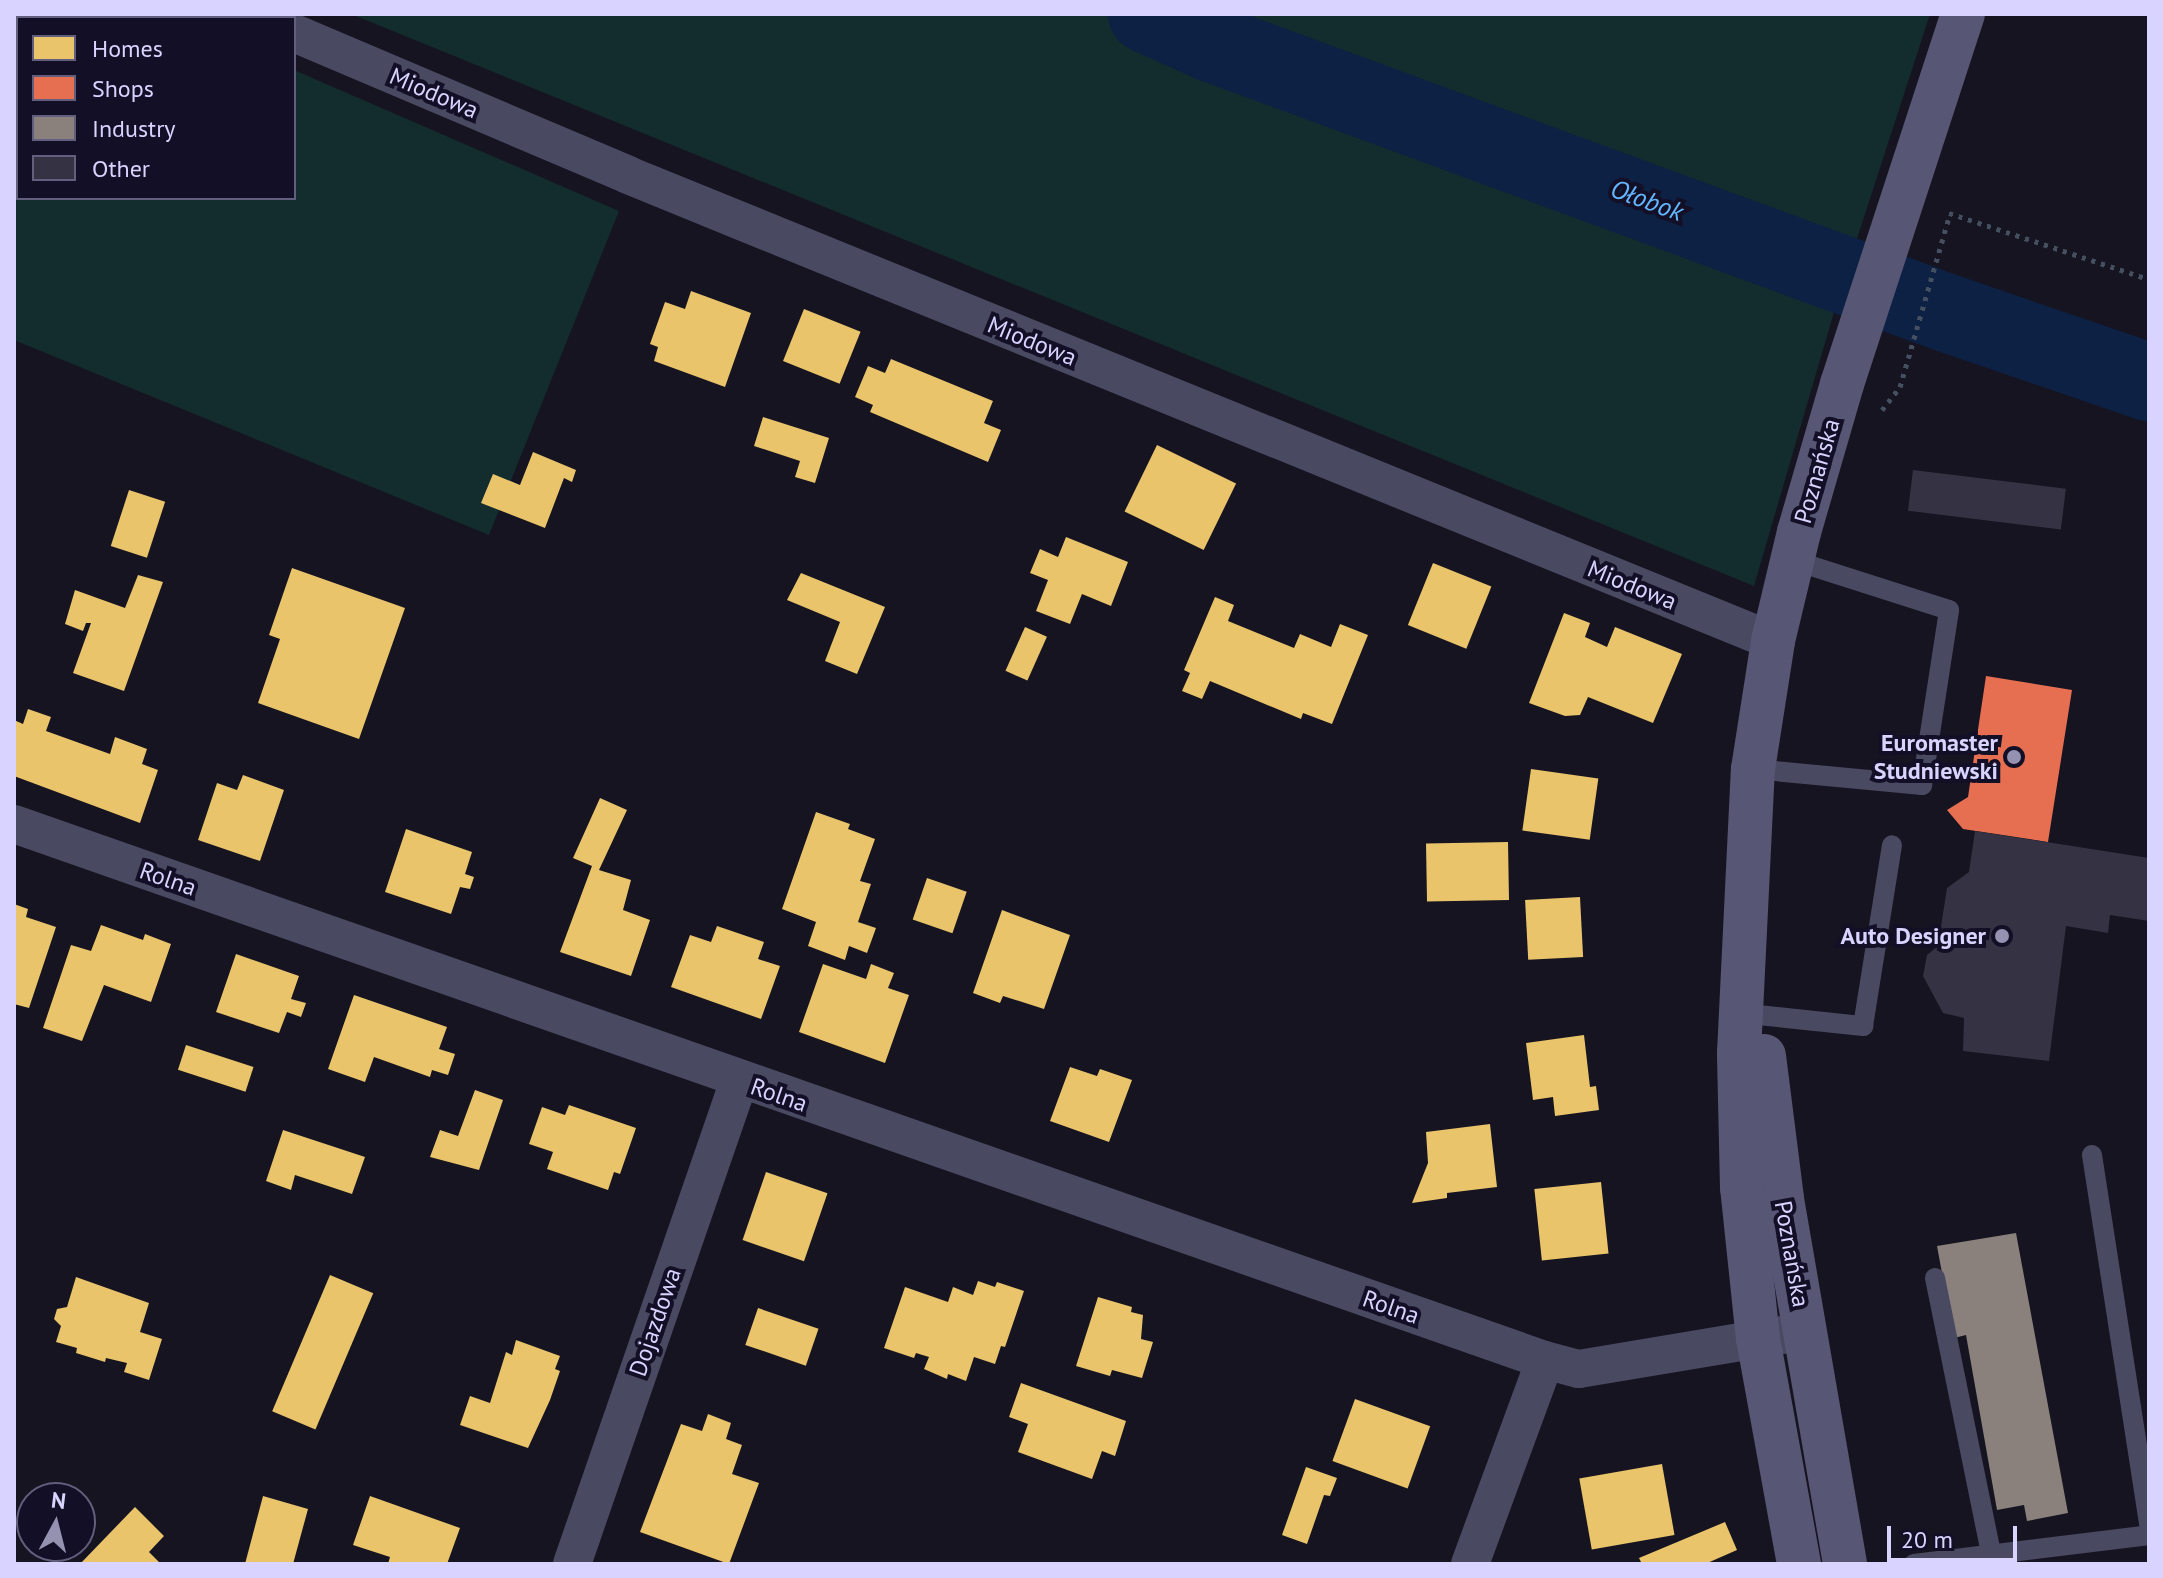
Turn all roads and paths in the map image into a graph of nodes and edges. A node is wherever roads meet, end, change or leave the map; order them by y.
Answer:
1 (1963, 14) edge
2 (296, 34) edge
3 (1903, 199) junction
4 (1950, 214) junction
5 (2149, 279) edge
6 (1891, 401) dead end
7 (1792, 560) junction
8 (1773, 641) junction
9 (1753, 769) junction
10 (14, 824) edge
11 (1892, 845) dead end
12 (1745, 943) junction
13 (1758, 1015) junction
14 (739, 1081) junction
15 (2092, 1155) dead end
16 (1935, 1278) dead end
17 (1805, 1331) junction
18 (1758, 1339) junction
19 (1545, 1360) junction
20 (2149, 1525) edge
21 (2149, 1535) edge
22 (1991, 1554) junction
23 (572, 1564) edge
24 (1470, 1564) edge
25 (1799, 1564) edge
26 (1845, 1564) edge
27 (1914, 1564) edge

1 - 3 main road, Poznańska
2 - 8 street, Miodowa
3 - 4 path
3 - 7 main road, Poznańska
4 - 5 path
4 - 6 path
7 - 8 main road, Poznańska
7 - 9 lane
8 - 9 main road, Poznańska
9 - 12 main road, Poznańska
10 - 14 street, Rolna
11 - 13 lane
12 - 13 main road, Poznańska
12 - 18 main road, Poznańska
13 - 17 main road, Poznańska
14 - 19 street, Rolna
14 - 23 street, Dojazdowa
15 - 20 lane
16 - 22 lane
17 - 18 street, Rolna
17 - 26 main road, Poznańska
18 - 19 street, Rolna
18 - 25 main road, Poznańska
19 - 24 street
21 - 22 lane
22 - 27 lane

